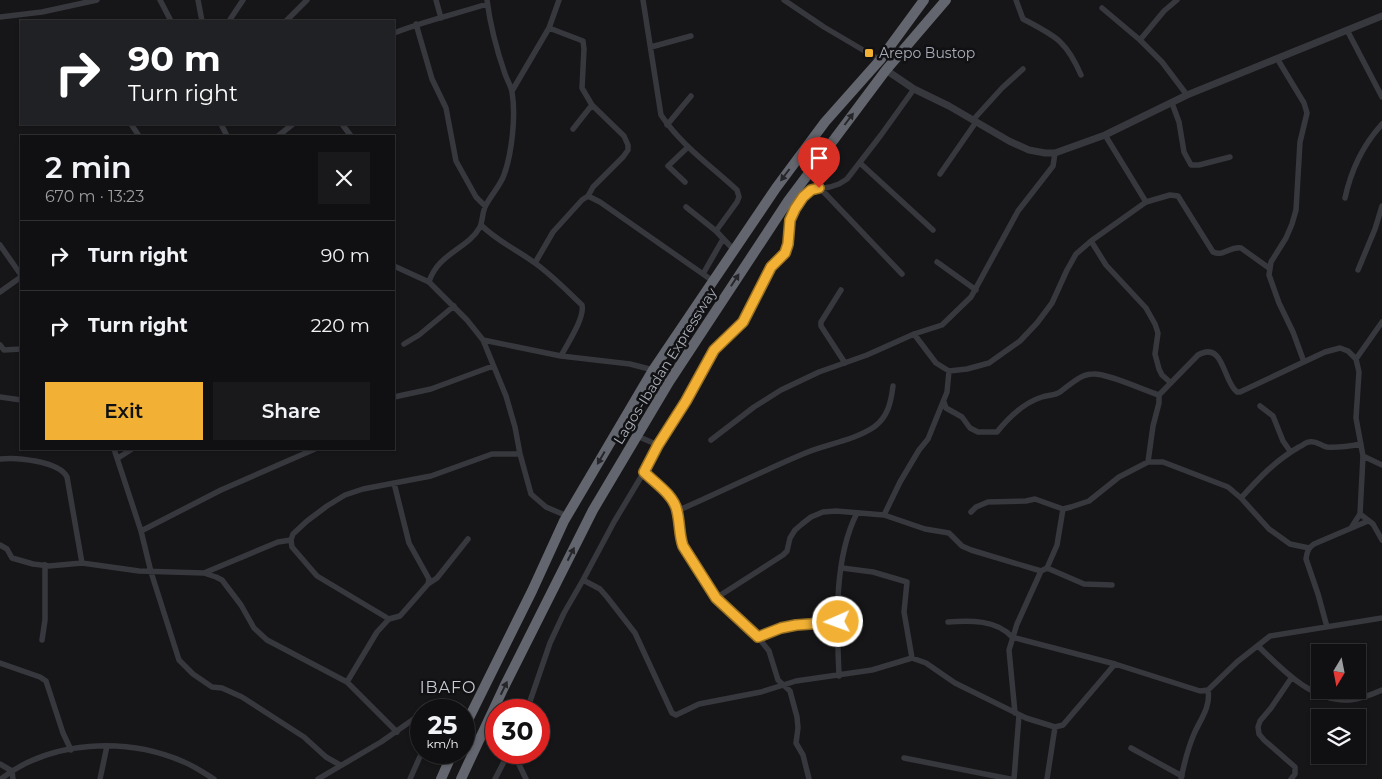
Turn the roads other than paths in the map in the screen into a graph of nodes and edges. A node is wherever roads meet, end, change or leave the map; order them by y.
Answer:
1 (97, 0) edge
2 (160, 0) edge
3 (198, 0) edge
4 (243, 0) edge
5 (307, 0) edge
6 (436, 0) edge
7 (559, 0) edge
8 (643, 0) edge
9 (784, 0) edge
10 (924, 0) edge
11 (946, 0) edge
12 (1016, 0) edge
13 (1177, 0) edge
14 (487, 2) edge
15 (1102, 8) dead end
16 (1382, 16) edge
17 (0, 17) edge
18 (441, 18) junction
19 (171, 20) edge
20 (202, 20) edge
21 (230, 20) edge
22 (287, 20) edge
23 (416, 24) junction
24 (549, 28) junction
25 (1347, 30) junction
26 (395, 33) edge
27 (691, 36) dead end
28 (1140, 40) junction
29 (651, 48) junction
30 (880, 60) junction
31 (1278, 60) junction
32 (1023, 69) dead end
33 (886, 70) junction
34 (1081, 75) dead end
35 (914, 89) junction
36 (512, 91) junction
37 (1188, 95) junction
38 (691, 96) dead end
39 (1382, 98) edge
40 (1172, 103) junction
41 (592, 106) junction
42 (974, 121) junction
43 (1382, 124) edge
44 (292, 125) edge
45 (667, 125) junction
46 (573, 129) dead end
47 (279, 135) edge
48 (1105, 135) junction
49 (688, 147) junction
50 (1055, 152) junction
51 (1230, 157) dead end
52 (860, 162) junction
53 (940, 174) dead end
54 (685, 182) dead end
55 (819, 188) junction
56 (588, 196) junction
57 (1345, 198) dead end
58 (1146, 202) junction
59 (485, 206) junction
60 (1382, 206) edge
61 (686, 207) dead end
62 (481, 225) junction
63 (934, 230) dead end
64 (716, 231) junction
65 (723, 239) junction
66 (1091, 240) junction
67 (0, 246) edge
68 (734, 249) junction
69 (535, 262) junction
70 (936, 262) dead end
71 (1268, 265) junction
72 (395, 266) edge
73 (1358, 270) dead end
74 (703, 274) junction
75 (902, 274) dead end
76 (20, 275) edge
77 (20, 277) edge
78 (713, 281) junction
79 (429, 282) junction
80 (841, 290) dead end
81 (976, 290) junction
82 (0, 292) edge
83 (454, 306) junction
84 (1382, 322) edge
85 (914, 334) junction
86 (482, 340) junction
87 (404, 344) dead end
88 (0, 345) edge
89 (20, 349) edge
90 (561, 356) junction
91 (1356, 359) junction
92 (1304, 362) junction
93 (845, 363) junction
94 (493, 366) junction
95 (653, 370) junction
96 (949, 371) junction
97 (1171, 383) junction
98 (893, 386) dead end
99 (1159, 395) junction
100 (395, 396) edge
101 (0, 397) edge
102 (20, 400) edge
103 (944, 402) junction
104 (1260, 406) dead end
105 (637, 436) junction
106 (711, 440) dead end
107 (1361, 444) junction
108 (658, 445) junction
109 (114, 450) edge
110 (130, 450) edge
111 (313, 450) edge
112 (1290, 451) junction
113 (520, 454) junction
114 (1363, 456) junction
115 (118, 458) junction
116 (0, 459) edge
117 (1148, 462) junction
118 (1382, 465) edge
119 (644, 472) junction
120 (394, 483) junction
121 (1241, 498) junction
122 (1063, 509) junction
123 (677, 511) junction
124 (971, 512) dead end
125 (857, 513) junction
126 (1360, 514) junction
127 (884, 515) junction
128 (567, 516) junction
129 (1368, 521) junction
130 (1351, 528) junction
131 (142, 531) junction
132 (468, 539) dead end
133 (291, 540) junction
134 (1382, 540) edge
135 (0, 545) edge
136 (1309, 548) junction
137 (7, 549) junction
138 (0, 555) edge
139 (82, 563) junction
140 (44, 565) junction
141 (842, 568) junction
142 (1044, 569) junction
143 (151, 572) junction
144 (204, 573) junction
145 (583, 580) junction
146 (428, 584) junction
147 (1112, 585) dead end
148 (716, 598) junction
149 (1382, 618) edge
150 (389, 619) junction
151 (838, 622) junction
152 (948, 622) dead end
153 (1327, 627) junction
154 (758, 637) junction
155 (1012, 638) junction
156 (42, 640) dead end
157 (1258, 646) junction
158 (912, 658) junction
159 (0, 663) edge
160 (1115, 664) junction
161 (839, 676) junction
162 (1292, 677) junction
163 (347, 682) junction
164 (784, 686) junction
165 (1208, 690) junction
166 (1382, 690) edge
167 (531, 699) edge
168 (475, 705) edge
169 (1017, 714) junction
170 (410, 722) edge
171 (1055, 728) junction
172 (397, 732) junction
173 (107, 746) junction
174 (1131, 748) dead end
175 (71, 750) junction
176 (904, 758) dead end
177 (0, 764) edge
178 (417, 764) edge
179 (448, 764) edge
180 (504, 764) edge
181 (518, 764) edge
182 (340, 765) junction
183 (12, 771) junction
184 (205, 777) edge
185 (1181, 777) edge
186 (1, 779) edge
187 (12, 779) edge
188 (100, 779) edge
189 (214, 779) edge
190 (318, 779) edge
191 (410, 779) edge
192 (441, 779) edge
193 (461, 779) edge
194 (495, 779) edge
195 (526, 779) edge
196 (809, 779) edge
197 (1012, 779) edge
198 (1047, 779) edge
199 (1291, 779) edge

1 - 17 street
2 - 19 street
3 - 20 street
4 - 21 street
5 - 22 street
6 - 18 street
7 - 24 street
8 - 29 street
9 - 30 street
10 - 30 highway, Lagos-Ibadan Expressway
11 - 33 highway, Lagos-Ibadan Expressway
12 - 34 street
13 - 28 street
14 - 18 street
14 - 36 street
15 - 28 street
16 - 25 street
18 - 23 street
23 - 26 street
23 - 59 street
24 - 36 street
24 - 41 street
25 - 31 street
25 - 39 street
27 - 29 street
28 - 37 street
29 - 45 street
30 -> 68 highway, Lagos-Ibadan Expressway
31 - 37 street
31 - 71 street
32 - 42 street
33 - 35 street
105 -> 33 highway, Lagos-Ibadan Expressway
35 - 42 street
35 - 52 street
36 - 59 street
37 - 40 street
38 - 45 street
40 - 48 street
40 - 51 street
41 - 46 street
41 - 56 street
42 - 50 street
42 - 53 street
43 - 57 street
44 - 47 street
45 - 49 street
48 - 50 street
48 - 58 street
49 - 54 street
49 - 64 street
50 - 81 street
52 - 55 street
52 - 63 street
55 - 75 street
55 - 108 street
56 - 69 street
56 - 74 street
58 - 66 street
58 - 71 street
59 - 62 street
60 - 73 street
61 - 64 street
62 - 69 street
62 - 79 street
64 - 65 street
65 - 68 street
65 - 74 street
66 - 96 street
66 - 97 street
67 - 76 street
68 - 78 highway, Lagos-Ibadan Expressway
69 - 90 street
70 - 81 street
71 - 92 street
72 - 79 street
74 - 78 street
77 - 82 street
78 - 95 highway, Lagos-Ibadan Expressway
79 - 83 street
80 - 93 street
81 - 85 street
83 - 86 street
83 - 87 street
84 - 91 street
85 - 93 street
85 - 96 street
86 - 90 street
86 - 94 street
88 - 89 street
90 - 95 street
91 - 92 street
91 - 107 street
92 - 97 street
93 - 106 street
94 - 100 street
94 - 113 street
95 -> 128 highway, Lagos-Ibadan Expressway
96 - 103 street
97 - 99 street
98 - 123 street
99 - 103 street
99 - 117 street
101 - 102 street
103 - 127 street
104 - 112 street
105 - 108 street
193 -> 105 highway, Lagos-Ibadan Expressway
107 - 112 street
107 - 114 street
108 - 119 street
109 - 115 street
110 - 115 street
111 - 131 street
112 - 121 street
113 - 120 street
113 - 128 street
114 - 118 street
114 - 126 street
115 - 131 street
116 - 139 street
117 - 121 street
117 - 122 street
119 - 123 street
119 - 145 street
120 - 133 street
120 - 146 street
121 - 136 street
122 - 124 street
122 - 142 street
123 - 148 street
125 - 127 street
125 - 141 street
125 - 148 street
126 - 129 street
126 - 130 street
127 - 142 street
128 - 168 highway, Lagos-Ibadan Expressway
129 - 130 street
129 - 134 street
130 - 136 street
131 - 143 street
132 - 146 street
133 - 144 street
133 - 150 street
135 - 137 street
136 - 153 street
137 - 138 street
137 - 140 street
139 - 140 street
139 - 143 street
140 - 156 street
141 - 151 street
141 - 158 street
142 - 147 street
142 - 155 street
143 - 144 street
143 - 182 street
144 - 163 street
145 - 164 street
145 - 167 street
146 - 150 street
148 - 154 street
149 - 153 street
150 - 163 street
151 - 154 street
151 - 161 street
152 - 155 street
153 - 157 street
154 - 164 street
155 - 160 street
155 - 169 street
157 - 162 street
157 - 165 street
158 - 161 street
158 - 169 street
159 - 175 street
160 - 165 street
160 - 171 street
161 - 164 street
162 - 166 street
162 - 199 street
163 - 172 street
164 - 196 street
165 - 185 street
169 - 171 street
169 - 197 street
170 - 172 street
171 - 198 street
172 - 182 street
173 - 175 street
173 - 184 street
173 - 188 street
174 - 185 street
175 - 183 street
176 - 197 street
177 - 183 street
178 - 191 street
179 - 192 highway
180 - 194 street
181 - 195 street
182 - 190 street
183 - 186 street
183 - 187 street
184 - 189 street

